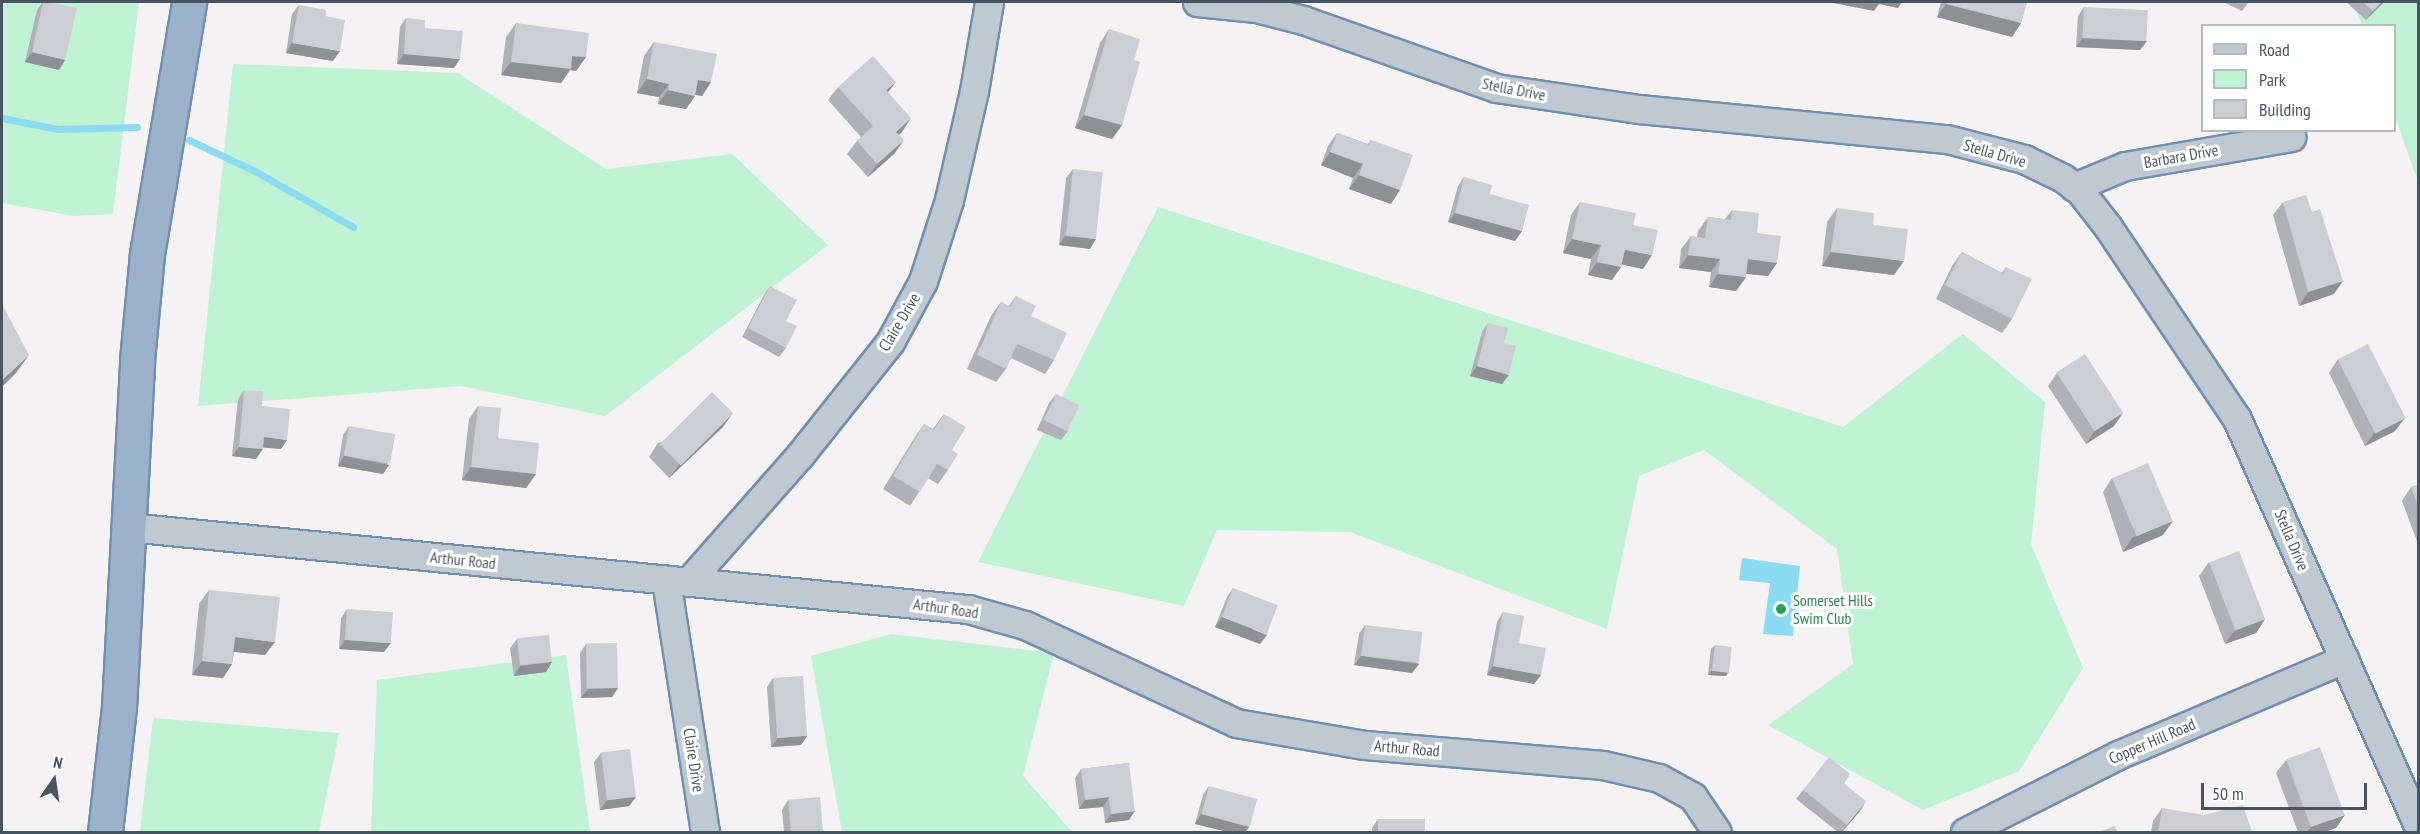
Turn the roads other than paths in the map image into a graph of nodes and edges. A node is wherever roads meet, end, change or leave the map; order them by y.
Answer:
1 (189, 2) edge
2 (988, 2) edge
3 (1197, 2) edge
4 (2291, 138) dead end
5 (2074, 187) junction
6 (128, 527) junction
7 (677, 581) junction
8 (2344, 659) junction
9 (2418, 825) edge
10 (105, 832) edge
11 (705, 832) edge
12 (1717, 832) edge
13 (1965, 832) edge

1 - 6 highway
2 - 7 street, Claire Drive
3 - 5 street, Stella Drive
4 - 5 street, Barbara Drive
5 - 8 street, Stella Drive
6 - 7 street, Arthur Road
6 - 10 highway
7 - 11 street, Claire Drive
7 - 12 street, Arthur Road
8 - 9 street, Stella Drive
8 - 13 street, Copper Hill Road

